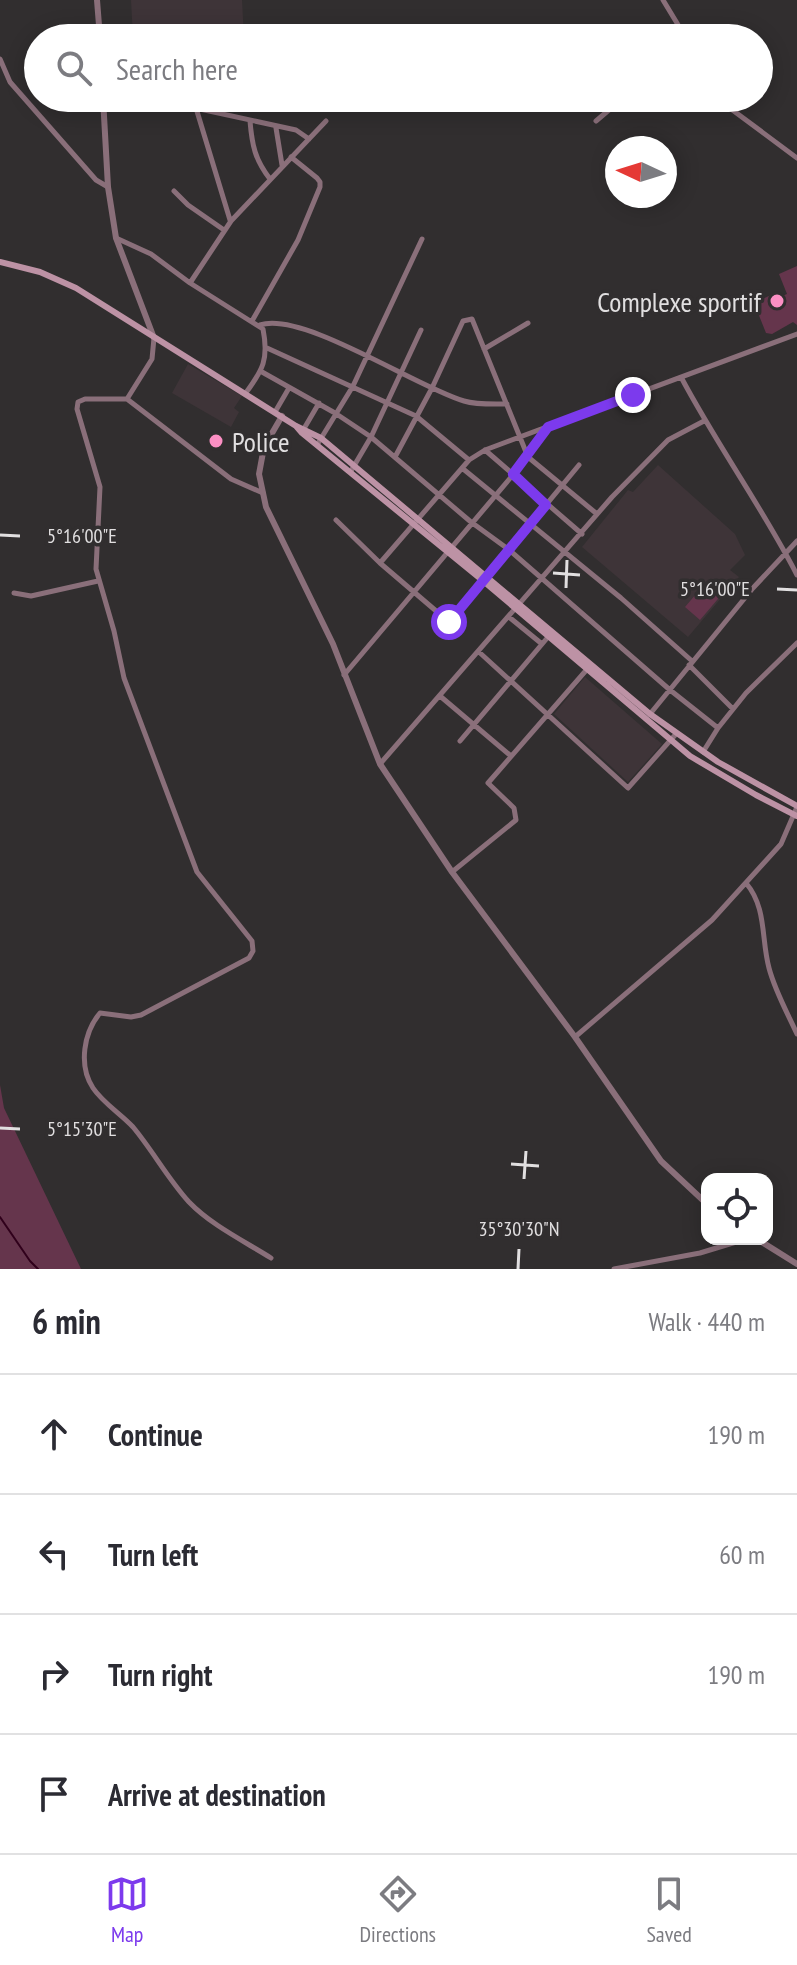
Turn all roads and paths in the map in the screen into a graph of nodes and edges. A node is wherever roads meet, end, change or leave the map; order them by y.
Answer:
1 (97, 0) edge
2 (663, 0) edge
3 (99, 24) edge
4 (678, 24) edge
5 (0, 59) edge
6 (24, 98) edge
7 (36, 112) edge
8 (104, 112) edge
9 (197, 112) edge
10 (213, 112) edge
11 (607, 112) edge
12 (735, 112) edge
13 (250, 121) junction
14 (326, 121) dead end
15 (596, 121) dead end
16 (276, 127) junction
17 (309, 139) junction
18 (291, 157) junction
19 (797, 158) edge
20 (283, 166) junction
21 (270, 179) junction
22 (108, 187) junction
23 (174, 191) dead end
24 (231, 221) junction
25 (224, 230) junction
26 (116, 238) junction
27 (422, 239) dead end
28 (0, 262) edge
29 (190, 283) junction
30 (252, 321) junction
31 (528, 323) dead end
32 (260, 325) junction
33 (421, 330) dead end
34 (797, 334) edge
35 (154, 338) junction
36 (267, 348) junction
37 (484, 349) junction
38 (366, 356) junction
39 (262, 372) junction
40 (401, 374) junction
41 (681, 377) junction
42 (353, 386) junction
43 (289, 388) junction
44 (432, 388) junction
45 (245, 394) junction
46 (127, 399) junction
47 (319, 403) junction
48 (387, 403) junction
49 (507, 404) junction
50 (275, 412) junction
51 (335, 413) junction
52 (282, 416) junction
53 (416, 416) junction
54 (704, 421) junction
55 (548, 427) junction
56 (303, 431) junction
57 (371, 437) junction
58 (521, 437) junction
59 (319, 441) junction
60 (485, 450) junction
61 (395, 457) junction
62 (528, 457) junction
63 (469, 460) junction
64 (579, 465) dead end
65 (353, 468) junction
66 (462, 468) junction
67 (513, 474) junction
68 (562, 486) junction
69 (263, 493) junction
70 (439, 494) junction
71 (494, 495) junction
72 (546, 505) junction
73 (597, 514) junction
74 (336, 520) dead end
75 (471, 522) junction
76 (416, 523) junction
77 (529, 525) junction
78 (582, 534) junction
79 (797, 541) edge
80 (508, 549) junction
81 (449, 551) junction
82 (785, 552) junction
83 (564, 554) junction
84 (380, 563) junction
85 (797, 575) edge
86 (485, 578) junction
87 (542, 578) junction
88 (98, 581) junction
89 (414, 591) junction
90 (14, 593) dead end
91 (518, 606) junction
92 (509, 617) junction
93 (548, 637) junction
94 (797, 643) edge
95 (542, 644) junction
96 (479, 652) junction
97 (691, 663) junction
98 (590, 667) junction
99 (344, 675) junction
100 (511, 680) junction
101 (670, 690) junction
102 (440, 696) junction
103 (733, 709) junction
104 (548, 713) junction
105 (650, 714) junction
106 (473, 725) junction
107 (718, 728) junction
108 (673, 737) junction
109 (460, 741) dead end
110 (703, 752) junction
111 (511, 756) junction
112 (380, 764) junction
113 (796, 811) edge
114 (452, 872) junction
115 (746, 883) junction
116 (797, 1034) edge
117 (575, 1037) junction
118 (701, 1198) edge
119 (726, 1245) edge
120 (767, 1245) edge
121 (271, 1258) dead end
122 (797, 1264) edge
123 (614, 1269) edge

1 - 3 street
2 - 4 street
5 - 6 street
7 - 22 street
8 - 22 street
9 - 24 street
10 - 13 street
11 - 15 street
12 - 19 street
13 - 16 street
13 - 21 street
14 - 17 street
16 - 17 street
16 - 20 street
17 - 18 street
18 - 20 street
18 - 30 street
20 - 21 street
21 - 24 street
22 - 26 street
23 - 25 street
24 - 25 street
25 - 29 street
26 - 29 street
26 - 35 street
27 - 38 street
28 - 35 main road
29 - 30 street
30 - 32 street
31 - 37 street
32 - 36 street
32 - 38 street
33 - 40 street
34 - 41 street
35 - 45 main road
35 - 46 street
36 - 39 street
36 - 42 street
37 - 44 street
37 - 49 street
38 - 40 street
38 - 42 street
39 - 43 street
39 - 45 street
40 - 44 street
40 - 48 street
41 - 54 street
41 - 55 street
42 - 48 street
42 - 51 street
43 - 47 street
43 - 50 street
44 - 49 street
44 - 53 street
45 - 50 main road
46 - 69 street
46 - 88 street
47 - 51 street
47 - 56 street
48 - 53 street
48 - 57 street
49 - 58 street
50 - 52 main road
51 - 57 street
51 - 59 street
52 - 56 main road
52 - 69 street
53 - 61 street
53 - 63 street
54 - 73 street
54 - 82 street
55 - 58 street
55 - 62 street
56 - 59 main road
57 - 61 street
57 - 65 street
58 - 60 street
58 - 62 street
59 - 65 main road
60 - 63 street
60 - 67 street
61 - 70 street
62 - 67 street
62 - 68 street
63 - 66 street
64 - 68 street
65 - 76 main road
66 - 70 street
66 - 71 street
67 - 71 street
67 - 72 street
68 - 72 street
68 - 73 street
69 - 99 street
70 - 75 street
70 - 76 street
71 - 75 street
71 - 77 street
72 - 77 street
72 - 78 street
73 - 78 street
74 - 84 street
75 - 80 street
75 - 81 street
76 - 81 main road
76 - 84 street
77 - 80 street
77 - 83 street
78 - 83 street
79 - 82 street
80 - 86 street
80 - 87 street
81 - 86 main road
81 - 89 street
82 - 85 street
82 - 97 street
83 - 87 street
83 - 97 street
84 - 89 street
86 - 89 street
86 - 91 main road
87 - 91 street
87 - 101 street
88 - 90 street
88 - 121 street
89 - 99 street
91 - 92 street
91 - 93 main road
91 - 98 main road
92 - 95 street
92 - 96 street
93 - 95 street
93 - 98 main road
94 - 103 street
95 - 100 street
96 - 100 street
96 - 102 street
97 - 101 street
97 - 103 street
98 - 104 street
98 - 105 main road
98 - 108 main road
99 - 112 street
100 - 104 street
100 - 106 street
101 - 105 street
101 - 107 street
102 - 106 street
102 - 112 street
103 - 107 street
104 - 108 street
104 - 111 street
105 - 108 main road
106 - 109 street
106 - 111 street
107 - 110 street
108 - 110 main road
108 - 113 main road
110 - 113 main road
111 - 114 street
112 - 114 street
113 - 115 street
114 - 117 street
115 - 116 street
115 - 117 street
117 - 118 street
119 - 123 street
120 - 122 street

